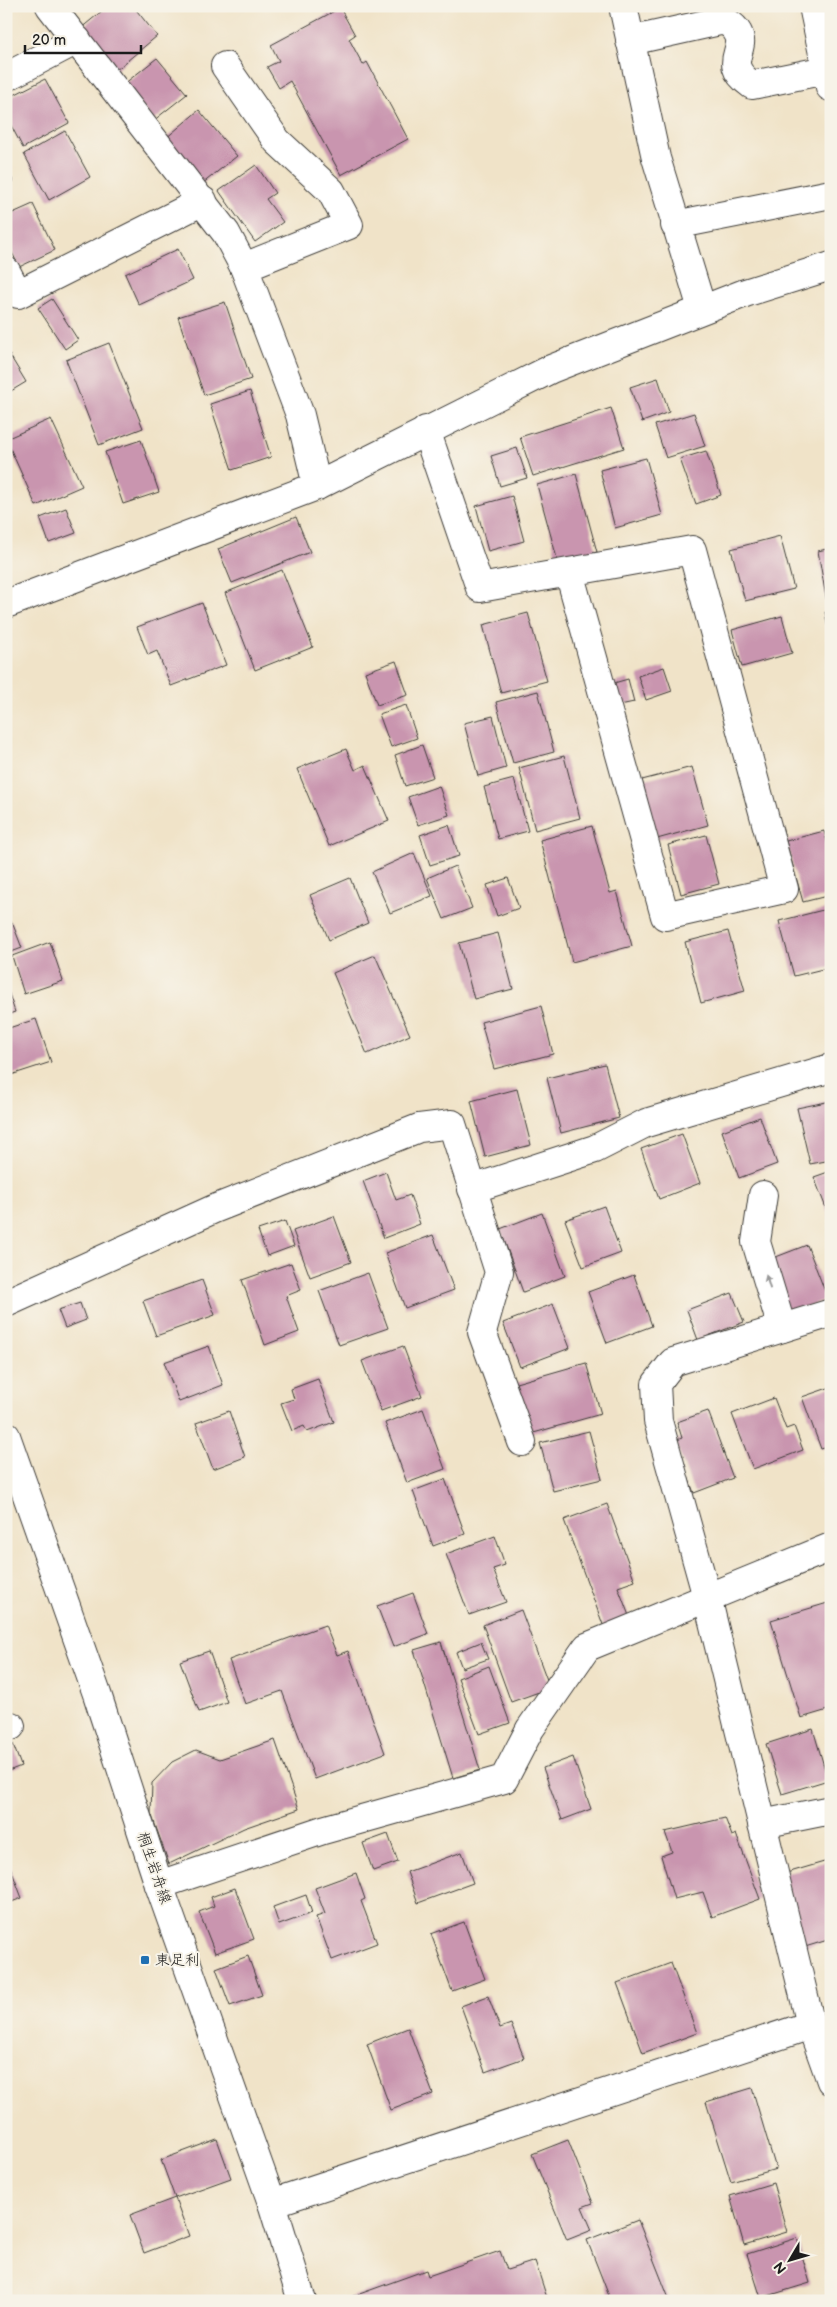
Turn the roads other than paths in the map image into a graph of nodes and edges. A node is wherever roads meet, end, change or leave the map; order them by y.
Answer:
1 (50, 6) edge
2 (623, 6) edge
3 (813, 6) edge
4 (77, 40) junction
5 (630, 41) junction
6 (225, 66) dead end
7 (6, 77) edge
8 (829, 79) edge
9 (831, 194) edge
10 (203, 201) junction
11 (675, 225) junction
12 (831, 266) edge
13 (244, 267) junction
14 (6, 271) edge
15 (702, 309) junction
16 (426, 430) junction
17 (317, 486) junction
18 (569, 572) junction
19 (6, 604) edge
20 (831, 1068) edge
21 (472, 1188) junction
22 (763, 1195) dead end
23 (6, 1303) edge
24 (831, 1313) edge
25 (782, 1328) junction
26 (6, 1436) edge
27 (522, 1442) dead end
28 (831, 1547) edge
29 (707, 1597) junction
30 (831, 1810) edge
31 (762, 1824) junction
32 (159, 1885) junction
33 (811, 2025) junction
34 (831, 2081) edge
35 (272, 2203) junction
36 (302, 2301) edge

1 - 4 street
2 - 5 street
3 - 8 street
4 - 7 street
4 - 10 street
5 - 8 street
5 - 11 street
6 - 13 street
9 - 11 street
10 - 13 street
10 - 14 street
11 - 15 street
12 - 15 street
13 - 17 street
15 - 16 street
16 - 17 street
16 - 18 street
17 - 19 street
18 - 18 street
20 - 21 street
21 - 23 street
21 - 27 street
25 -> 22 street
24 - 25 street
25 - 29 street
26 - 32 street, 桐生岩舟線
28 - 29 street
29 - 31 street
29 - 32 street
30 - 31 street
31 - 33 street
32 - 35 street, 桐生岩舟線
33 - 34 street
33 - 35 street
35 - 36 street, 桐生岩舟線

